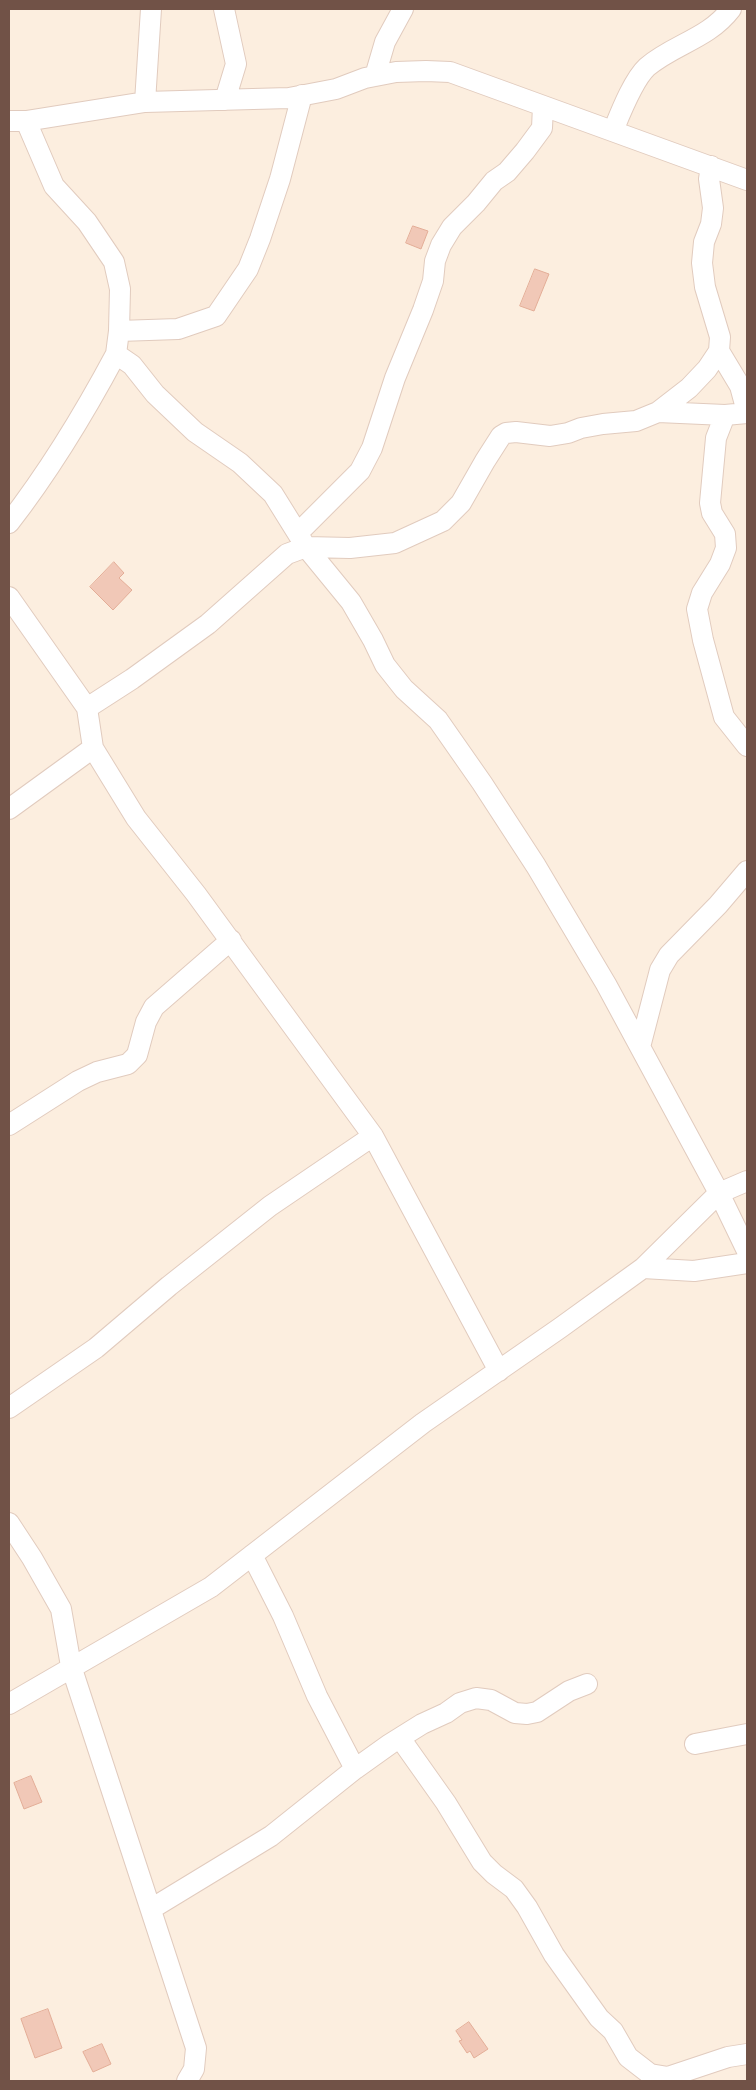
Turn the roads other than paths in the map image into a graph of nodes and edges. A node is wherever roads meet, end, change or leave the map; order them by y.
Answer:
1 (151, 9) edge
2 (224, 9) edge
3 (403, 9) edge
4 (730, 9) edge
5 (375, 76) junction
6 (302, 95) junction
7 (225, 100) junction
8 (145, 102) junction
9 (543, 106) junction
10 (566, 115) junction
11 (18, 121) edge
12 (542, 128) junction
13 (613, 131) junction
14 (711, 166) junction
15 (747, 180) edge
16 (119, 331) junction
17 (719, 351) junction
18 (116, 354) junction
19 (658, 412) junction
20 (747, 413) edge
21 (725, 415) junction
22 (9, 524) edge
23 (302, 540) junction
24 (9, 597) edge
25 (87, 708) junction
26 (747, 746) edge
27 (93, 748) junction
28 (9, 809) edge
29 (747, 871) edge
30 (231, 940) junction
31 (640, 1047) junction
32 (9, 1125) edge
33 (372, 1136) junction
34 (747, 1181) edge
35 (720, 1193) junction
36 (747, 1251) edge
37 (747, 1264) edge
38 (643, 1268) junction
39 (499, 1370) junction
40 (9, 1408) edge
41 (9, 1523) edge
42 (252, 1554) junction
43 (71, 1666) junction
44 (587, 1684) dead end
45 (9, 1704) edge
46 (747, 1734) edge
47 (400, 1738) junction
48 (695, 1744) dead end
49 (355, 1769) junction
50 (151, 1909) junction
51 (747, 2054) edge
52 (187, 2081) edge

1 - 8 street
2 - 7 street
3 - 5 street
4 - 13 street
5 - 6 street
5 - 9 street
6 - 7 street
6 - 16 street
7 - 8 street
8 - 11 street
9 - 10 street
9 - 12 street
10 - 12 street
10 - 13 street
11 - 16 street
12 - 23 street
13 - 14 street
14 - 15 street
14 - 17 street
16 - 18 street
17 - 19 street
17 - 20 street
18 - 22 street
18 - 23 street
19 - 21 street
19 - 23 street
20 - 21 street
21 - 26 street
23 - 25 street
23 - 31 street
24 - 25 street
25 - 27 street
27 - 28 street
27 - 30 street
29 - 31 street
30 - 32 street
30 - 33 street
31 - 35 street
33 - 39 street
33 - 40 street
34 - 35 street
35 - 36 street
35 - 38 street
37 - 38 street
38 - 39 street
39 - 42 street
41 - 43 street
42 - 43 street
42 - 49 street
43 - 45 street
43 - 50 street
44 - 47 street
46 - 48 street
47 - 49 street
47 - 51 street
49 - 50 street
50 - 52 street

